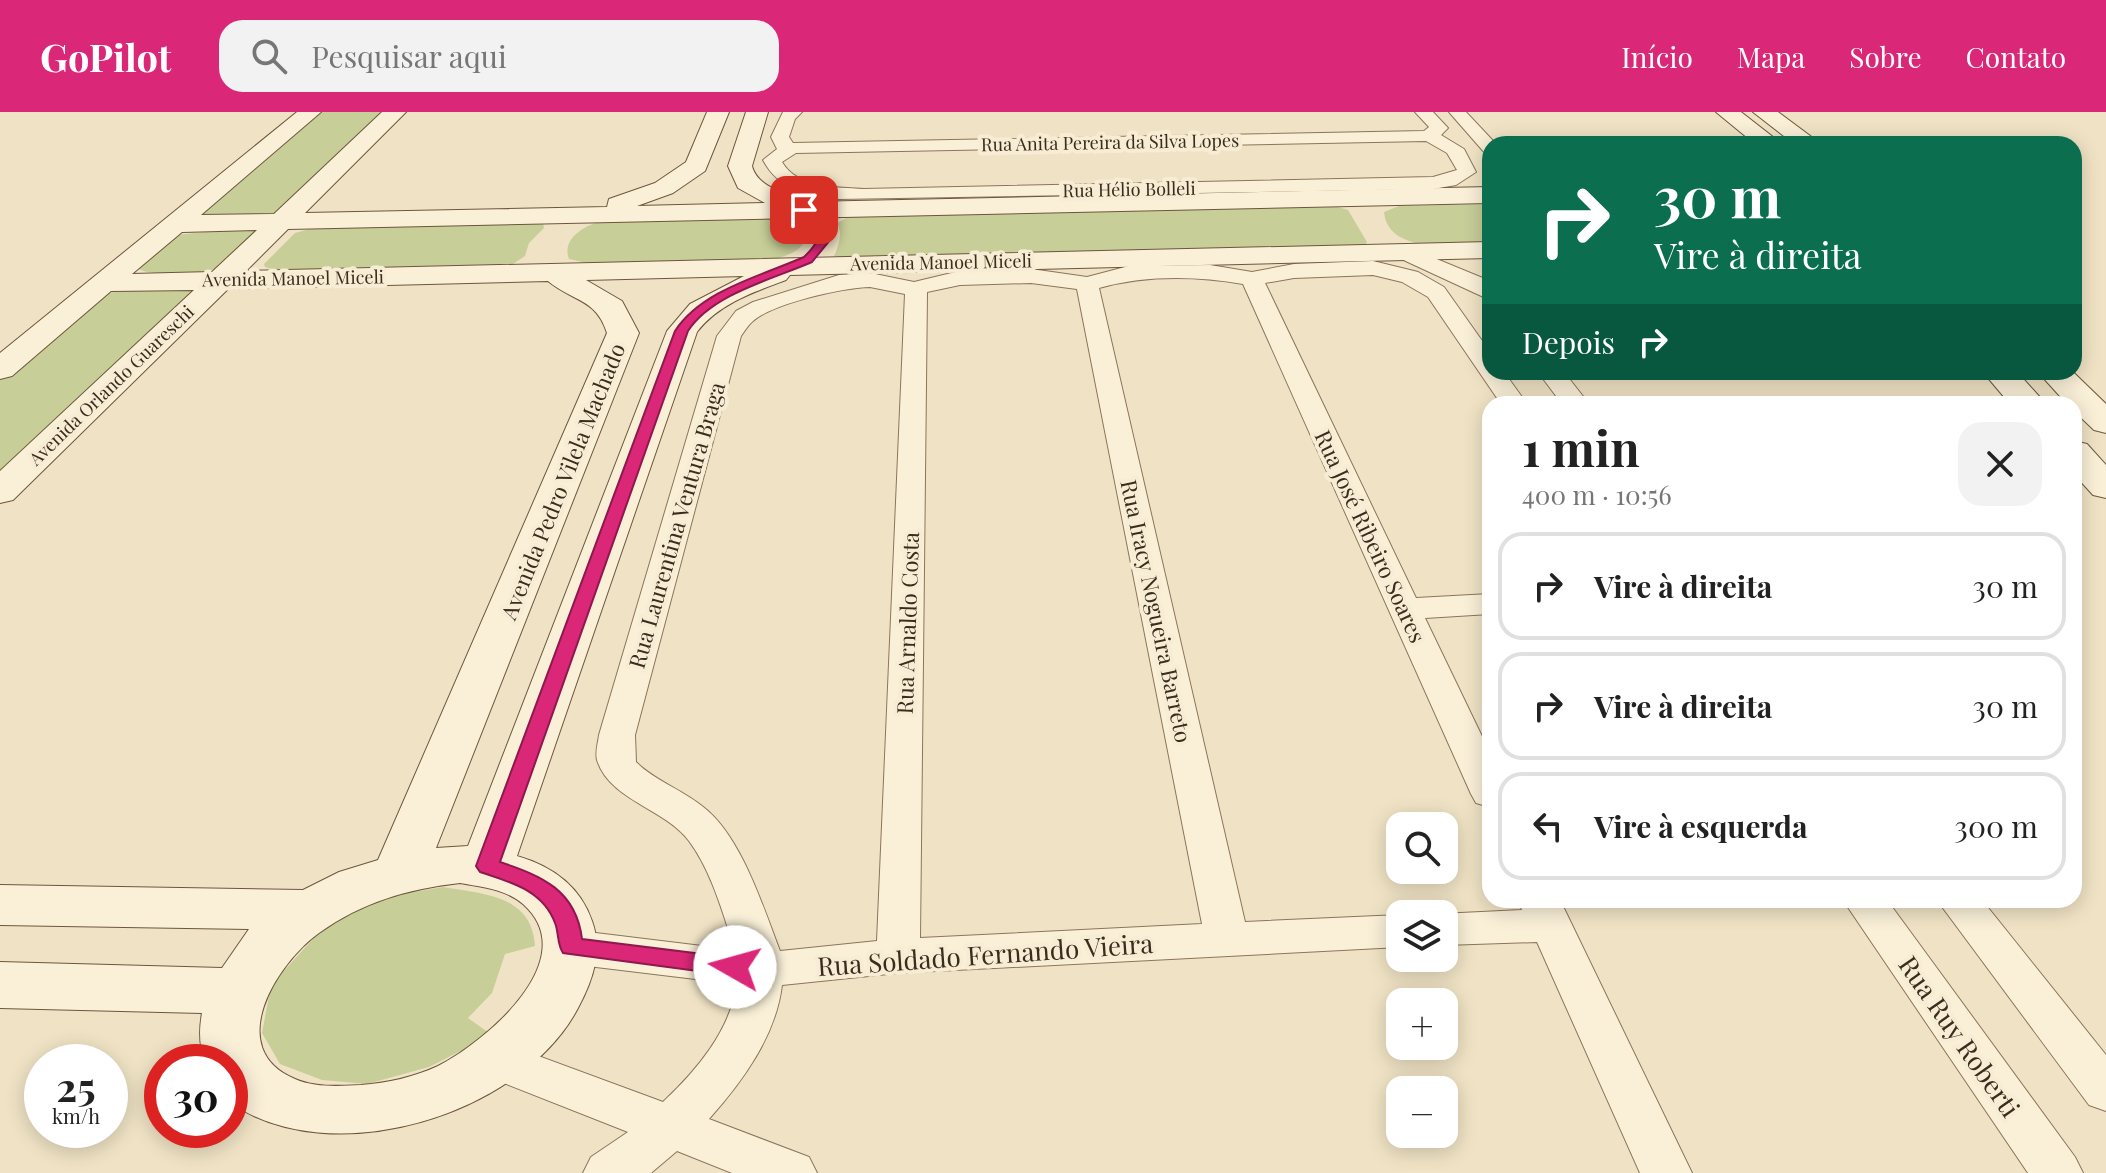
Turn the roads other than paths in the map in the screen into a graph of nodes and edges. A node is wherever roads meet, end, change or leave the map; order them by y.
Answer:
1 (310, 112) edge
2 (395, 112) edge
3 (718, 112) edge
4 (757, 112) edge
5 (794, 112) edge
6 (1423, 112) edge
7 (1457, 112) edge
8 (1727, 112) edge
9 (1764, 112) edge
10 (1428, 136) junction
11 (1759, 136) edge
12 (1798, 136) edge
13 (1482, 139) edge
14 (792, 148) junction
15 (1480, 186) edge
16 (797, 196) junction
17 (586, 215) junction
18 (1368, 217) junction
19 (281, 222) junction
20 (174, 224) junction
21 (1482, 251) edge
22 (1407, 264) junction
23 (554, 272) junction
24 (1252, 279) junction
25 (220, 280) junction
26 (790, 281) junction
27 (1482, 282) edge
28 (103, 283) junction
29 (1087, 284) junction
30 (916, 289) junction
31 (1482, 358) edge
32 (0, 369) edge
33 (1557, 380) edge
34 (2006, 380) edge
35 (2062, 380) edge
36 (1570, 396) edge
37 (2022, 396) edge
38 (2078, 396) edge
39 (2082, 399) edge
40 (2106, 423) edge
41 (2082, 461) edge
42 (2106, 487) edge
43 (0, 492) edge
44 (1482, 604) edge
45 (1404, 609) junction
46 (1482, 777) edge
47 (487, 866) junction
48 (400, 872) junction
49 (0, 905) edge
50 (1870, 908) edge
51 (1964, 908) edge
52 (312, 910) junction
53 (1545, 912) edge
54 (1458, 927) edge
55 (1386, 932) edge
56 (1227, 939) junction
57 (571, 947) junction
58 (898, 956) junction
59 (762, 970) junction
60 (0, 985) edge
61 (239, 991) junction
62 (498, 1060) junction
63 (2106, 1091) edge
64 (670, 1126) junction
65 (609, 1173) edge
66 (791, 1173) edge
67 (1666, 1173) edge
68 (2057, 1173) edge

1 - 20 street
2 - 19 street, Avenida Orlando Guareschi
3 - 17 street
4 - 16 street
5 - 14 street
6 - 10 street
7 - 13 street
8 - 11 street
9 - 12 street
10 - 14 street, Rua Anita Pereira da Silva Lopes
10 - 15 street
14 - 16 street
15 - 16 street, Rua Hélio Bolleli
15 - 18 street
16 - 17 street
16 - 18 street
16 - 26 street
17 - 19 street
17 - 23 street
18 - 22 street
19 - 20 street
19 - 25 street, Avenida Orlando Guareschi
20 - 28 street
21 - 22 street, Avenida Manoel Miceli
22 - 24 street
22 - 26 street, Avenida Manoel Miceli
22 - 27 street
22 - 31 street
23 - 25 street, Avenida Manoel Miceli
23 - 26 street, Avenida Manoel Miceli
23 - 48 street, Avenida Pedro Vilela Machado
24 - 29 street
24 - 45 street, Rua José Ribeiro Soares
25 - 28 street, Avenida Manoel Miceli
25 - 43 street, Avenida Orlando Guareschi
26 - 30 street, Rua Laurentina Ventura Braga
26 - 47 street
26 - 59 street, Rua Laurentina Ventura Braga
28 - 32 street
29 - 30 street
29 - 56 street, Rua Iracy Nogueira Barreto
30 - 58 street, Rua Arnaldo Costa
33 - 36 street
34 - 37 street
35 - 38 street
39 - 40 street
41 - 42 street
44 - 45 street
45 - 46 street, Rua José Ribeiro Soares
47 - 48 street
47 - 57 street
48 - 52 street
49 - 52 street
50 - 68 street, Rua Ruy Roberti
51 - 63 street
52 - 61 street
53 - 54 street
53 - 67 street
55 - 56 street, Rua Soldado Fernando Vieira
56 - 58 street, Rua Soldado Fernando Vieira
57 - 59 street, Rua Soldado Fernando Vieira
57 - 62 street
58 - 59 street, Rua Soldado Fernando Vieira
59 - 64 street
60 - 61 street
61 - 62 street
62 - 64 street
64 - 65 street
64 - 66 street

